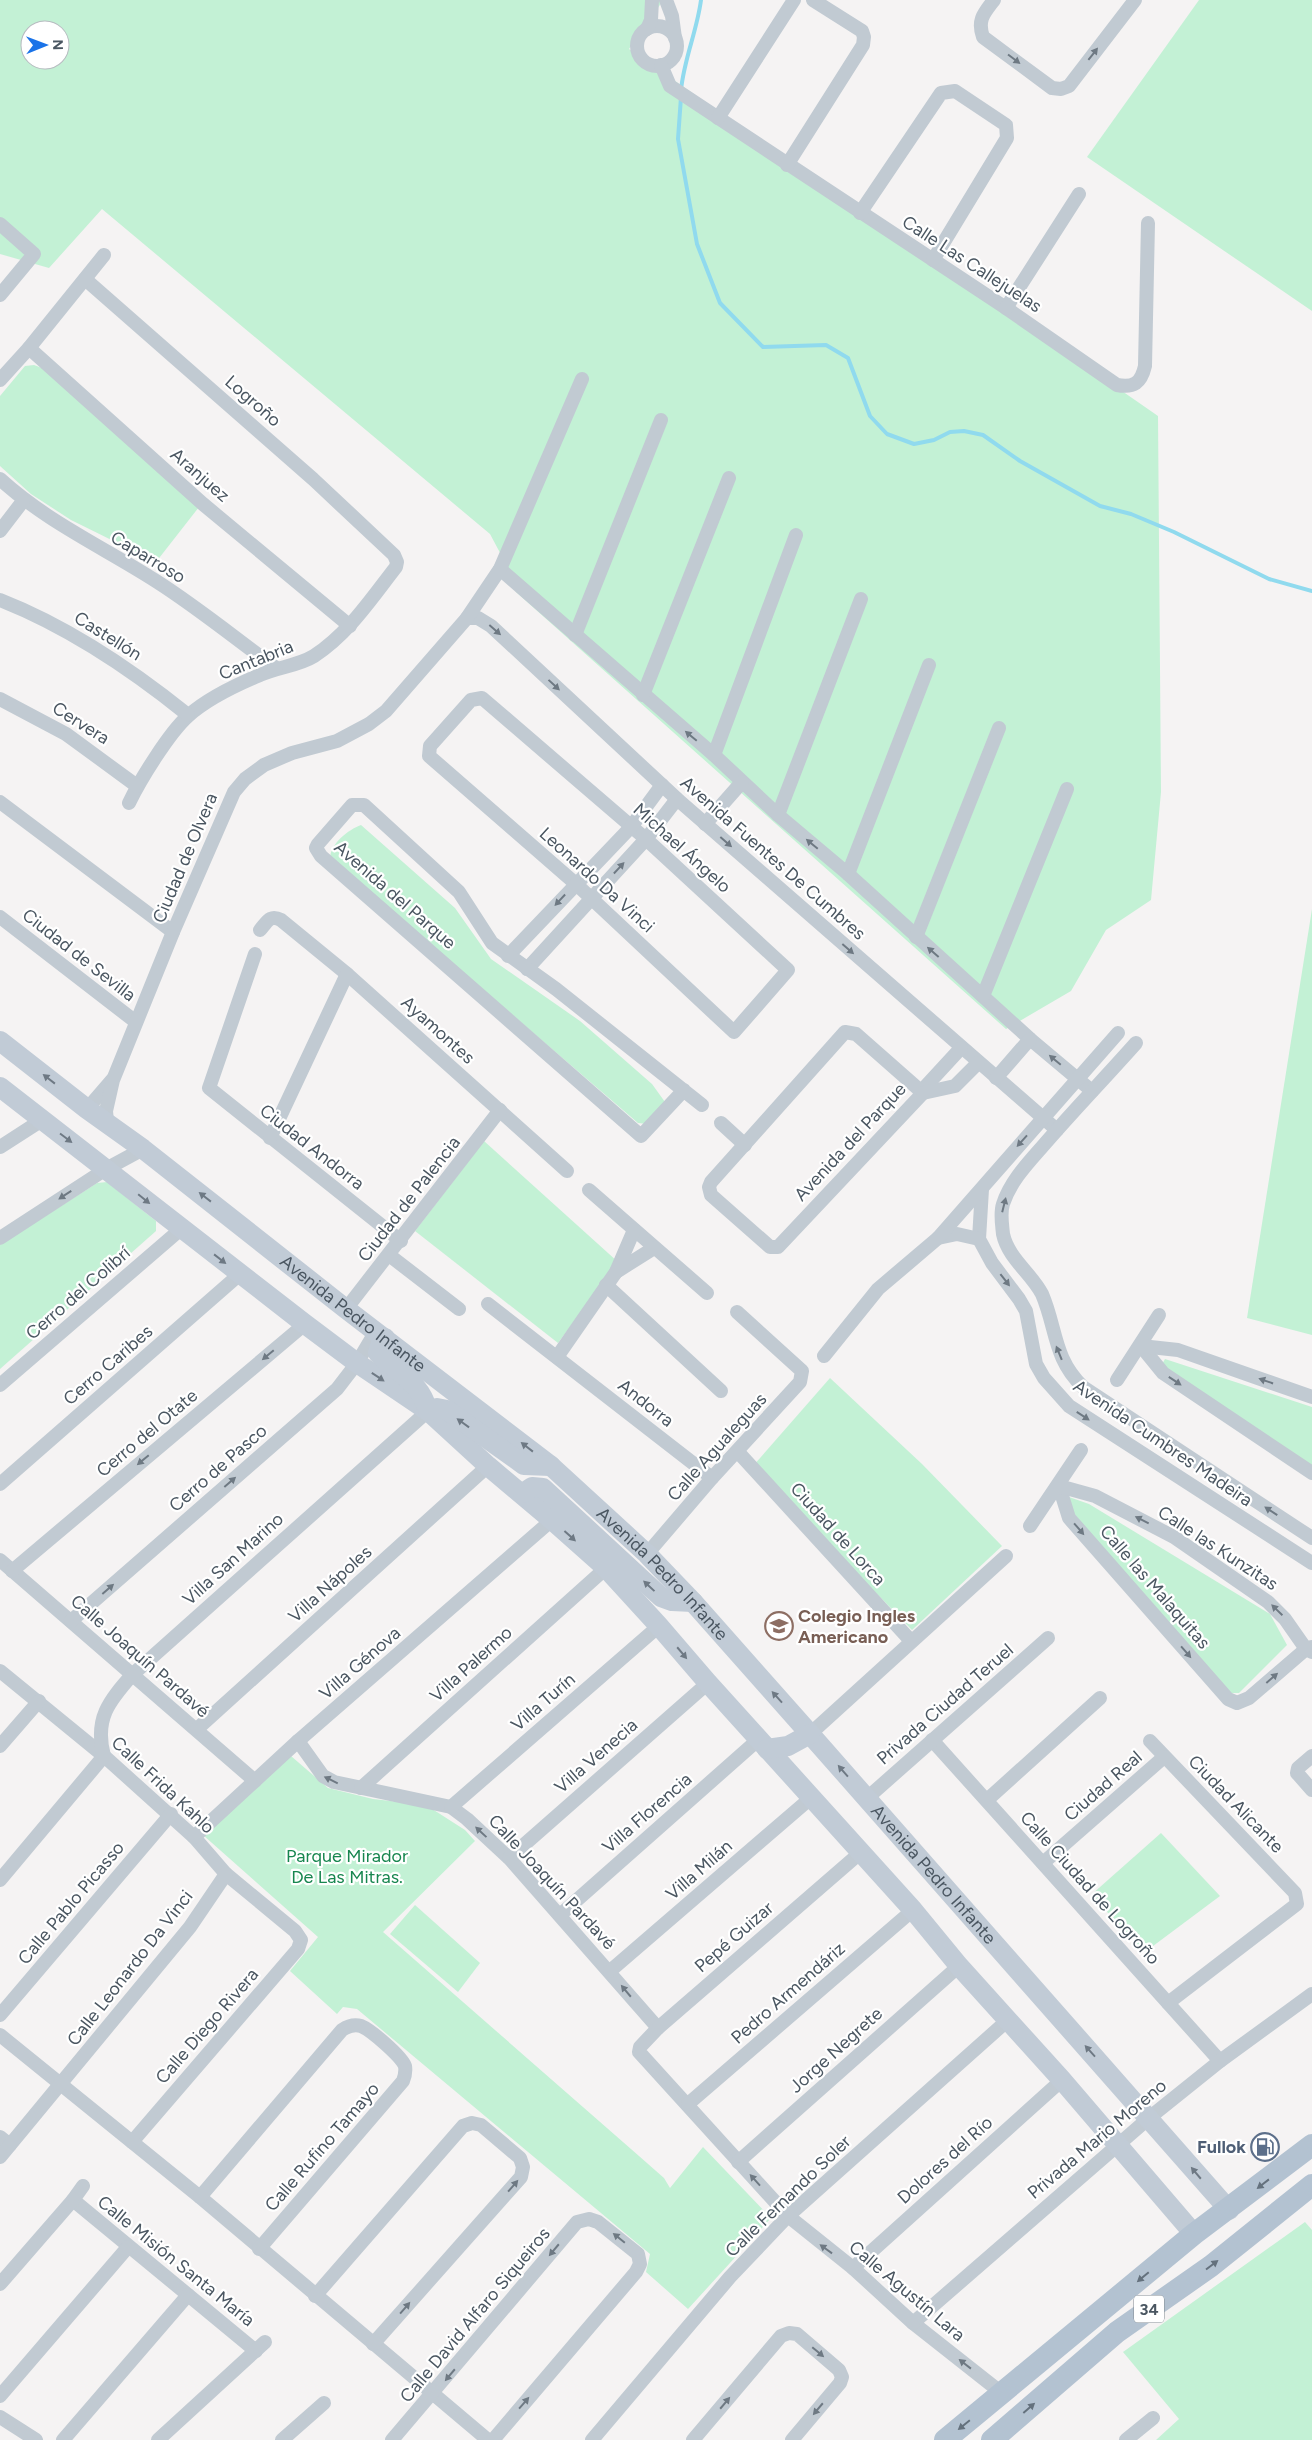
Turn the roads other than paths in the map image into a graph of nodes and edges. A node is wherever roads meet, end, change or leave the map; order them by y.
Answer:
1 (652, 0) edge
2 (666, 0) edge
3 (794, 0) edge
4 (813, 0) edge
5 (994, 0) edge
6 (1135, 0) edge
7 (647, 29) junction
8 (675, 38) junction
9 (661, 65) junction
10 (718, 118) junction
11 (787, 165) junction
12 (1079, 194) dead end
13 (860, 213) junction
14 (1148, 223) dead end
15 (0, 224) edge
16 (104, 255) dead end
17 (933, 260) junction
18 (85, 278) junction
19 (0, 294) edge
20 (1006, 308) junction
21 (29, 348) junction
22 (582, 379) dead end
23 (0, 380) edge
24 (661, 420) dead end
25 (729, 478) dead end
26 (0, 479) edge
27 (24, 501) junction
28 (0, 531) edge
29 (796, 535) dead end
30 (394, 555) joint
31 (500, 569) junction
32 (861, 599) dead end
33 (0, 600) edge
34 (467, 618) junction
35 (350, 626) junction
36 (575, 635) junction
37 (929, 665) dead end
38 (276, 668) junction
39 (643, 695) junction
40 (0, 699) edge
41 (188, 715) junction
42 (999, 728) dead end
43 (714, 756) junction
44 (432, 760) joint
45 (742, 782) junction
46 (662, 785) junction
47 (137, 786) junction
48 (1067, 789) dead end
49 (677, 799) junction
50 (0, 802) edge
51 (129, 803) dead end
52 (778, 815) junction
53 (705, 824) junction
54 (630, 827) junction
55 (646, 839) junction
56 (848, 874) junction
57 (576, 884) junction
58 (590, 898) junction
59 (0, 917) edge
60 (260, 930) dead end
61 (173, 932) junction
62 (916, 937) junction
63 (254, 954) dead end
64 (508, 956) junction
65 (527, 969) junction
66 (347, 974) junction
67 (983, 996) junction
68 (136, 1022) junction
69 (734, 1032) joint
70 (1118, 1034) dead end
71 (1030, 1039) junction
72 (0, 1041) edge
73 (1136, 1043) dead end
74 (961, 1048) junction
75 (978, 1063) junction
76 (996, 1078) junction
77 (1078, 1079) junction
78 (113, 1080) junction
79 (0, 1088) edge
80 (684, 1090) junction
81 (1092, 1091) junction
82 (923, 1093) junction
83 (702, 1104) dead end
84 (87, 1109) junction
85 (500, 1110) junction
86 (1042, 1118) junction
87 (42, 1120) junction
88 (107, 1122) junction
89 (721, 1123) dead end
90 (1057, 1130) junction
91 (270, 1138) junction
92 (745, 1145) junction
93 (0, 1147) edge
94 (143, 1149) junction
95 (106, 1169) junction
96 (567, 1170) dead end
97 (982, 1189) junction
98 (589, 1190) dead end
99 (181, 1229) junction
100 (634, 1230) junction
101 (0, 1238) edge
102 (938, 1238) junction
103 (979, 1239) junction
104 (401, 1241) junction
105 (654, 1248) junction
106 (389, 1255) junction
107 (616, 1272) junction
108 (240, 1274) junction
109 (606, 1285) junction
110 (707, 1293) dead end
111 (488, 1304) dead end
112 (346, 1309) junction
113 (458, 1309) dead end
114 (737, 1312) dead end
115 (1159, 1315) dead end
116 (305, 1324) junction
117 (381, 1334) junction
118 (1141, 1346) junction
119 (824, 1356) dead end
120 (557, 1358) junction
121 (357, 1363) junction
122 (1117, 1380) dead end
123 (0, 1385) edge
124 (721, 1390) dead end
125 (1312, 1397) edge
126 (428, 1411) junction
127 (1081, 1450) dead end
128 (738, 1452) junction
129 (488, 1466) junction
130 (551, 1466) junction
131 (1312, 1473) edge
132 (712, 1478) junction
133 (0, 1484) edge
134 (1059, 1486) junction
135 (523, 1494) junction
136 (552, 1520) junction
137 (1030, 1526) dead end
138 (1312, 1538) edge
139 (647, 1554) junction
140 (1006, 1556) dead end
141 (0, 1560) edge
142 (1312, 1563) edge
143 (606, 1568) junction
144 (12, 1571) junction
145 (693, 1602) junction
146 (71, 1621) junction
147 (659, 1626) junction
148 (1048, 1638) dead end
149 (911, 1641) junction
150 (1310, 1650) edge
151 (0, 1671) edge
152 (132, 1675) junction
153 (708, 1683) junction
154 (1100, 1698) dead end
155 (39, 1702) junction
156 (197, 1729) junction
157 (810, 1734) junction
158 (932, 1740) junction
159 (298, 1741) junction
160 (1150, 1741) dead end
161 (763, 1744) junction
162 (0, 1746) edge
163 (104, 1756) junction
164 (1312, 1756) edge
165 (1164, 1757) junction
166 (787, 1772) junction
167 (255, 1781) junction
168 (361, 1788) junction
169 (1312, 1790) edge
170 (812, 1797) junction
171 (866, 1798) junction
172 (987, 1800) junction
173 (451, 1807) junction
174 (171, 1814) junction
175 (194, 1837) junction
176 (860, 1853) junction
177 (509, 1858) junction
178 (1043, 1862) junction
179 (226, 1874) junction
180 (0, 1880) edge
181 (913, 1910) junction
182 (560, 1914) junction
183 (295, 1931) joint
184 (959, 1966) junction
185 (610, 1971) junction
186 (1312, 1994) edge
187 (1168, 2003) junction
188 (0, 2015) edge
189 (1008, 2020) junction
190 (658, 2028) junction
191 (0, 2035) edge
192 (1220, 2061) junction
193 (1062, 2080) junction
194 (62, 2084) junction
195 (688, 2104) junction
196 (1149, 2118) junction
197 (5, 2141) edge
198 (132, 2142) junction
199 (1118, 2145) junction
200 (1312, 2145) edge
201 (0, 2157) edge
202 (738, 2162) junction
203 (1312, 2175) edge
204 (1312, 2185) edge
205 (83, 2186) dead end
206 (200, 2197) junction
207 (73, 2200) junction
208 (1228, 2210) junction
209 (788, 2216) junction
210 (1194, 2234) junction
211 (128, 2247) junction
212 (259, 2249) junction
213 (1171, 2254) junction
214 (853, 2268) junction
215 (0, 2284) edge
216 (188, 2295) junction
217 (315, 2296) junction
218 (913, 2323) junction
219 (1117, 2332) junction
220 (373, 2344) junction
221 (433, 2394) junction
222 (1003, 2394) junction
223 (0, 2396) edge
224 (324, 2403) dead end
225 (0, 2417) edge
226 (1153, 2418) dead end
227 (36, 2440) edge
228 (63, 2440) edge
229 (158, 2440) edge
230 (282, 2440) edge
231 (392, 2440) edge
232 (488, 2440) edge
233 (493, 2440) edge
234 (592, 2440) edge
235 (693, 2440) edge
236 (792, 2440) edge
237 (945, 2440) edge
238 (992, 2440) edge
239 (1126, 2440) edge

1 - 7 street
2 - 8 street
3 - 10 street
4 - 11 street
5 -> 6 street
7 - 8 street
7 - 9 street
8 - 9 street
9 - 10 street, Calle Las Callejuelas
10 - 11 street, Calle Las Callejuelas
11 - 13 street, Calle Las Callejuelas
12 - 20 street
13 - 17 street, Calle Las Callejuelas
13 - 17 street
14 - 20 street, Calle Las Callejuelas
15 - 19 street
16 - 18 street
17 - 20 street, Calle Las Callejuelas
18 - 21 street
18 - 30 street, Logroño
21 - 23 street
21 - 35 street, Aranjuez
22 - 31 street, Ciudad de Olvera
24 - 36 street
25 - 39 street
26 - 27 street, Caparroso
27 - 28 street
27 - 38 street, Caparroso
29 - 43 street
30 - 35 street, Cantabria
31 - 34 street, Ciudad de Olvera
31 - 36 street
32 - 52 street
33 - 41 street, Castellón
34 -> 46 street, Avenida Fuentes De Cumbres
34 - 61 street, Ciudad de Olvera
35 - 38 street, Cantabria
36 - 39 street
37 - 56 street
38 - 41 street, Cantabria
43 -> 39 street
40 - 47 street, Cervera
41 - 47 street, Cantabria
42 - 62 street
43 - 45 street
44 - 54 street, Michael Ángelo
44 - 57 street, Leonardo Da Vinci
45 - 52 street
45 - 53 street
46 - 49 street, Avenida Fuentes De Cumbres
46 - 54 street
47 - 51 street, Cantabria
48 - 67 street
49 - 53 street, Avenida Fuentes De Cumbres
49 - 55 street
50 - 61 street
56 -> 52 street
53 -> 74 street, Avenida Fuentes De Cumbres
54 - 55 street, Michael Ángelo
54 - 57 street
58 -> 55 street
55 - 69 street, Michael Ángelo
56 - 62 street
57 - 58 street, Leonardo Da Vinci
57 -> 64 street
58 - 65 street
58 - 69 street, Leonardo Da Vinci
59 - 68 street, Ciudad de Sevilla
60 - 66 street, Ayamontes
61 - 68 street, Ciudad de Olvera
67 -> 62 street
63 - 91 street, Ciudad Andorra
64 - 65 street, Avenida del Parque
64 - 80 street, Avenida del Parque
65 - 80 street, Avenida del Parque
66 - 85 street, Ayamontes
66 - 91 street
67 - 71 street
68 - 78 street, Ciudad de Olvera
70 - 77 street
71 - 76 street
77 -> 71 street
84 -> 72 main road, Avenida Pedro Infante
73 - 81 street, Avenida Cumbres Madeira
74 - 75 street, Avenida Fuentes De Cumbres
74 - 82 street
75 - 76 street, Avenida Fuentes De Cumbres
75 - 82 street
76 - 86 street, Avenida Fuentes De Cumbres
77 - 81 street
77 - 86 street
78 - 84 street, Ciudad de Olvera
78 - 88 street, Ciudad de Olvera
79 - 87 main road, Avenida Pedro Infante
80 - 83 street, Avenida del Parque
81 - 90 street, Avenida Cumbres Madeira
82 - 92 street, Avenida del Parque
82 - 92 street, Avenida del Parque
84 - 88 main road, Avenida Pedro Infante
85 - 96 street, Ayamontes
85 - 104 street, Ciudad de Palencia
86 - 90 street, Avenida Fuentes De Cumbres
86 -> 97 street
87 - 93 street
87 -> 95 main road, Avenida Pedro Infante
88 - 94 main road, Avenida Pedro Infante
89 - 92 street
138 -> 90 street, Avenida Cumbres Madeira
91 - 104 street, Ciudad Andorra
94 - 95 street
112 -> 94 main road, Avenida Pedro Infante
95 -> 99 main road, Avenida Pedro Infante
95 -> 101 street
97 - 102 street
97 - 103 street
98 - 100 street
99 -> 108 main road, Avenida Pedro Infante
99 - 123 street, Cerro del Colibrí
100 - 105 street
100 - 107 street
102 - 103 street
102 - 119 street
103 -> 142 street, Avenida Cumbres Madeira
104 - 106 street, Ciudad de Palencia
105 - 107 street
105 - 110 street
106 - 112 street, Ciudad de Palencia
106 - 113 street
107 - 109 street
108 - 116 main road, Avenida Pedro Infante
108 - 133 street, Cerro Caribes
109 - 120 street
109 - 124 street
111 - 120 street, Andorra
112 - 117 main road, Avenida Pedro Infante
114 - 128 street, Calle Agualeguas
115 - 118 street
116 - 121 main road, Avenida Pedro Infante
116 -> 144 street, Cerro del Otate
117 - 121 street, Cerro de Pasco
117 - 126 main road
130 -> 117 main road, Avenida Pedro Infante
118 - 122 street
125 -> 118 street
118 -> 131 street
120 - 132 street, Andorra
121 -> 126 main road, Avenida Pedro Infante
146 -> 121 street, Cerro de Pasco
126 - 129 main road, Avenida Pedro Infante
130 -> 126 main road
126 - 152 street, Villa San Marino
127 - 134 street
128 - 132 street, Calle Agualeguas
128 - 149 street, Ciudad de Lorca
129 - 135 main road, Avenida Pedro Infante
129 - 156 street, Villa Nápoles
130 - 139 main road, Avenida Pedro Infante
132 - 139 street, Calle Agualeguas
134 - 137 street
150 -> 134 street, Calle las Kunzitas
134 -> 150 street, Calle las Malaquitas
135 - 136 main road, Avenida Pedro Infante
145 -> 135 main road
136 -> 143 main road, Avenida Pedro Infante
136 - 159 street, Villa Génova
139 - 145 main road, Avenida Pedro Infante
140 - 149 street
141 - 144 street, Calle Joaquín Pardavé
143 - 147 main road, Avenida Pedro Infante
143 - 168 street, Villa Palermo
144 - 146 street, Calle Joaquín Pardavé
157 -> 145 main road, Avenida Pedro Infante
146 - 152 street, Calle Joaquín Pardavé
147 -> 153 main road, Avenida Pedro Infante
147 - 173 street, Villa Turín
148 - 158 street, Privada Ciudad Teruel
149 - 157 street
151 - 155 street, Calle Frida Kahlo
152 - 156 street, Calle Joaquín Pardavé
152 - 163 street, Villa San Marino
153 - 161 main road, Avenida Pedro Infante
153 - 177 street, Villa Venecia
154 - 172 street
155 - 162 street
155 - 163 street, Calle Frida Kahlo
156 - 167 street, Calle Joaquín Pardavé
157 - 161 main road
157 - 166 main road
171 -> 157 main road, Avenida Pedro Infante
158 - 171 street, Privada Ciudad Teruel
158 - 172 street, Calle Ciudad de Logroño
159 - 167 street, Villa Génova
168 -> 159 street, Calle Joaquín Pardavé
160 - 165 street, Ciudad Alicante
161 - 166 main road, Avenida Pedro Infante
161 - 182 street, Villa Florencia
163 - 174 street, Calle Frida Kahlo
163 - 180 street
164 - 169 street
165 - 178 street, Ciudad Real
165 - 187 street, Ciudad Alicante
166 - 170 main road, Avenida Pedro Infante
167 - 175 street, Villa Génova
168 - 173 street, Calle Joaquín Pardavé
170 - 176 main road, Avenida Pedro Infante
170 - 185 street, Villa Milán
196 -> 171 main road, Avenida Pedro Infante
172 - 178 street, Calle Ciudad de Logroño
177 -> 173 street, Calle Joaquín Pardavé
174 - 175 street, Calle Frida Kahlo
174 - 188 street, Calle Pablo Picasso
175 - 179 street, Calle Frida Kahlo
176 - 181 main road, Avenida Pedro Infante
176 - 190 street, Pepé Guizar
177 - 182 street, Calle Joaquín Pardavé
178 - 187 street, Calle Ciudad de Logroño
179 - 183 street, Calle Frida Kahlo
179 - 194 street, Calle Leonardo Da Vinci
181 - 184 main road, Avenida Pedro Infante
181 - 195 street, Pedro Armendáriz
182 - 185 street, Calle Joaquín Pardavé
183 - 198 street, Calle Diego Rivera
184 - 189 main road, Avenida Pedro Infante
184 - 202 street, Jorge Negrete
190 -> 185 street, Calle Joaquín Pardavé
186 - 192 street, Privada Mario Moreno
187 - 192 street, Calle Ciudad de Logroño
189 - 193 main road, Avenida Pedro Infante
189 - 209 street, Calle Fernando Soler
190 - 195 street, Pepé Guizar
191 - 194 street
192 - 196 street, Privada Mario Moreno
193 - 199 main road, Avenida Pedro Infante
193 - 214 street, Dolores del Río
194 - 197 street, Calle Leonardo Da Vinci
194 - 198 street
195 - 202 street
196 - 199 street, Privada Mario Moreno
208 -> 196 main road, Avenida Pedro Infante
197 - 201 street, Calle Leonardo Da Vinci
198 - 206 street
199 - 210 main road, Avenida Pedro Infante
199 - 218 street, Privada Mario Moreno
200 -> 208 main road, 34
209 -> 202 street
203 - 210 main road
219 -> 204 main road, 34
205 - 207 street
206 - 212 street
206 - 212 street, Calle Rufino Tamayo
207 - 211 street, Calle Misión Santa María
207 - 215 street
208 - 210 main road, 34
214 -> 209 street, Calle Agustín Lara
209 - 234 street, Calle Fernando Soler
210 - 213 main road, 34
211 - 216 street, Calle Misión Santa María
211 - 223 street
212 - 217 street
213 - 219 main road
213 -> 222 main road, 34
214 - 218 street, Calle Agustín Lara
216 - 228 street
216 - 229 street, Calle Misión Santa María
217 - 220 street
220 -> 217 street
222 -> 218 street, Calle Agustín Lara
238 -> 219 main road, 34
220 - 221 street
221 - 231 street, Calle David Alfaro Siqueiros
221 - 232 street
233 -> 221 street, Calle David Alfaro Siqueiros
222 -> 237 main road, 34
224 - 230 street
225 - 227 street
226 - 239 street
235 -> 236 street

